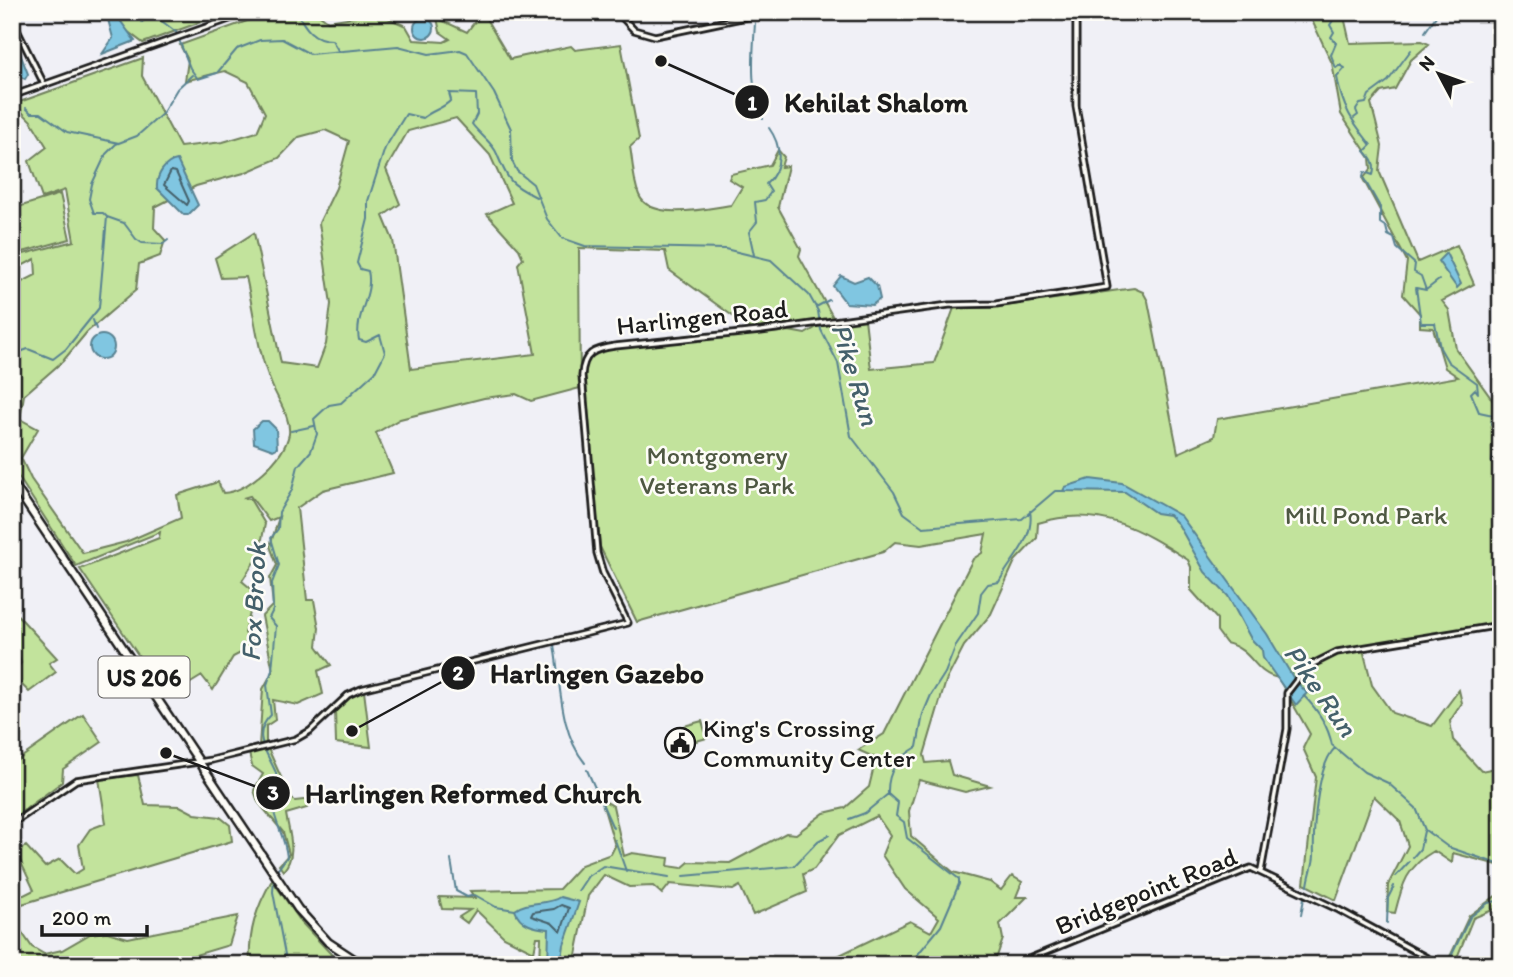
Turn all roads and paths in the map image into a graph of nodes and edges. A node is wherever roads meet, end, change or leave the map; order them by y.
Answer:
1 (249, 12) edge
2 (617, 12) edge
3 (770, 12) edge
4 (1076, 12) edge
5 (12, 20) edge
6 (44, 85) junction
7 (12, 96) edge
8 (12, 482) edge
9 (1501, 625) edge
10 (200, 762) junction
11 (12, 824) edge
12 (1261, 871) junction
13 (363, 965) edge
14 (1014, 965) edge
15 (1440, 965) edge

1 - 6 street
2 - 3 street
4 - 10 street, Harlingen Road
5 - 6 street
6 - 7 street
8 - 10 highway, US 206
9 - 12 street
10 - 11 street, Harlingen Road
10 - 13 highway, US 206
12 - 14 street, Bridgepoint Road
12 - 15 street, Bridgepoint Road

